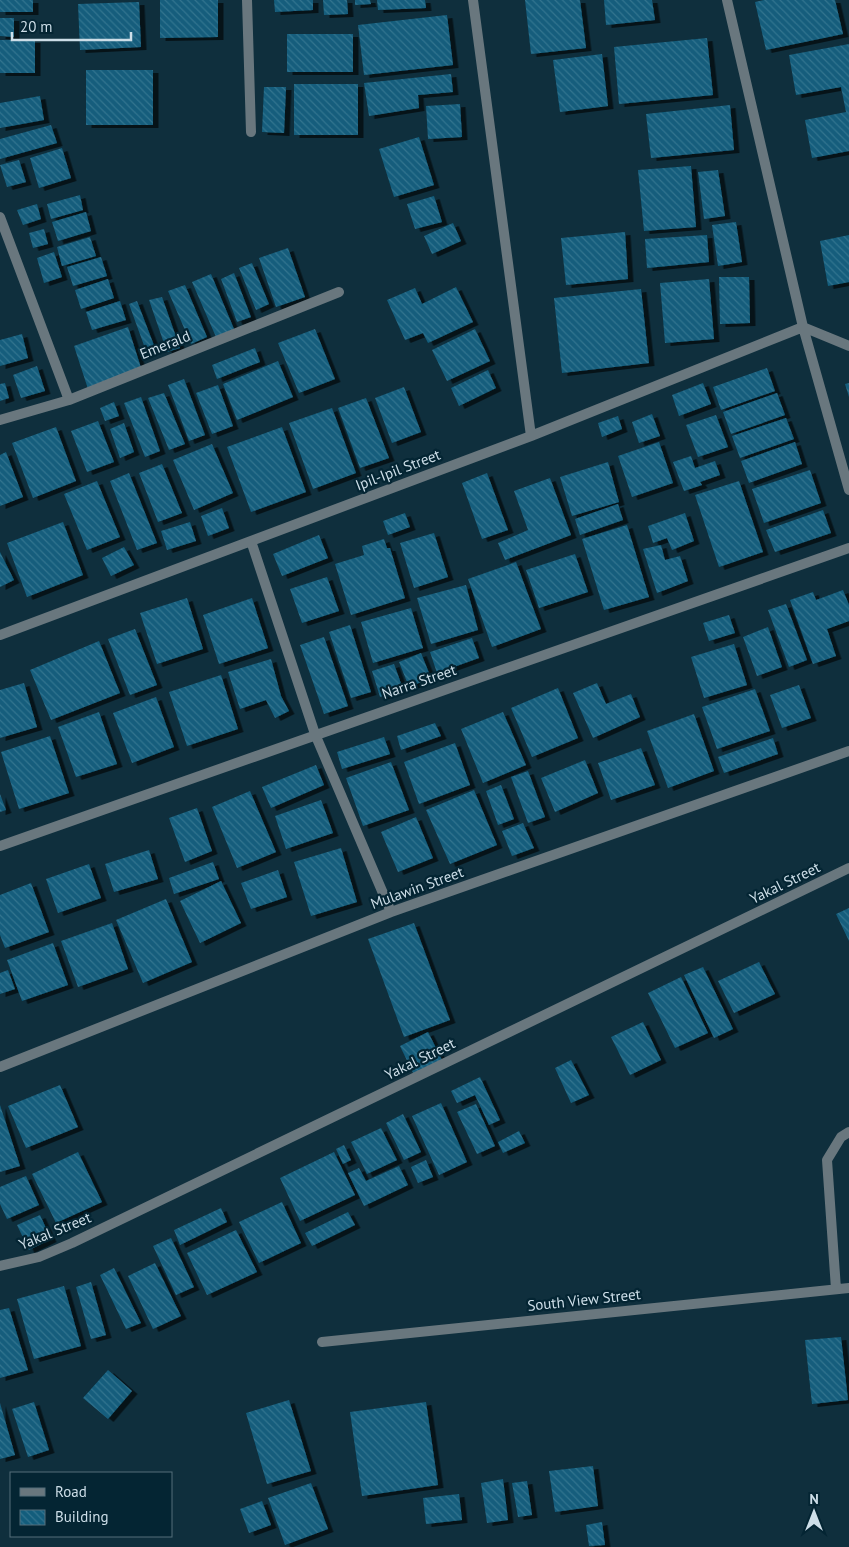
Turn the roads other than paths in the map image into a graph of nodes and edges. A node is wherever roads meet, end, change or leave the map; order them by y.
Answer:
1 (247, 0) edge
2 (473, 0) edge
3 (727, 0) edge
4 (251, 132) dead end
5 (0, 216) edge
6 (339, 292) dead end
7 (804, 327) junction
8 (849, 346) edge
9 (69, 400) junction
10 (0, 420) edge
11 (531, 436) junction
12 (849, 490) edge
13 (251, 541) junction
14 (849, 548) edge
15 (0, 635) edge
16 (315, 734) junction
17 (849, 751) edge
18 (0, 846) edge
19 (849, 868) edge
20 (391, 912) junction
21 (0, 1067) edge
22 (849, 1132) edge
23 (0, 1266) edge
24 (849, 1288) edge
25 (836, 1289) junction
26 (322, 1342) dead end

1 - 4 street
2 - 11 street
3 - 7 street
5 - 9 street
6 - 9 street, Emerald
7 - 8 street
7 - 11 street, Ipil-Ipil Street
7 - 12 street
9 - 10 street, Emerald
11 - 13 street, Ipil-Ipil Street
13 - 15 street, Ipil-Ipil Street
13 - 16 street
14 - 16 street, Narra Street
16 - 18 street, Narra Street
16 - 20 street
17 - 20 street, Mulawin Street
19 - 23 street, Yakal Street
20 - 21 street, Mulawin Street
22 - 25 street
24 - 25 street, South View Street
25 - 26 street, South View Street

